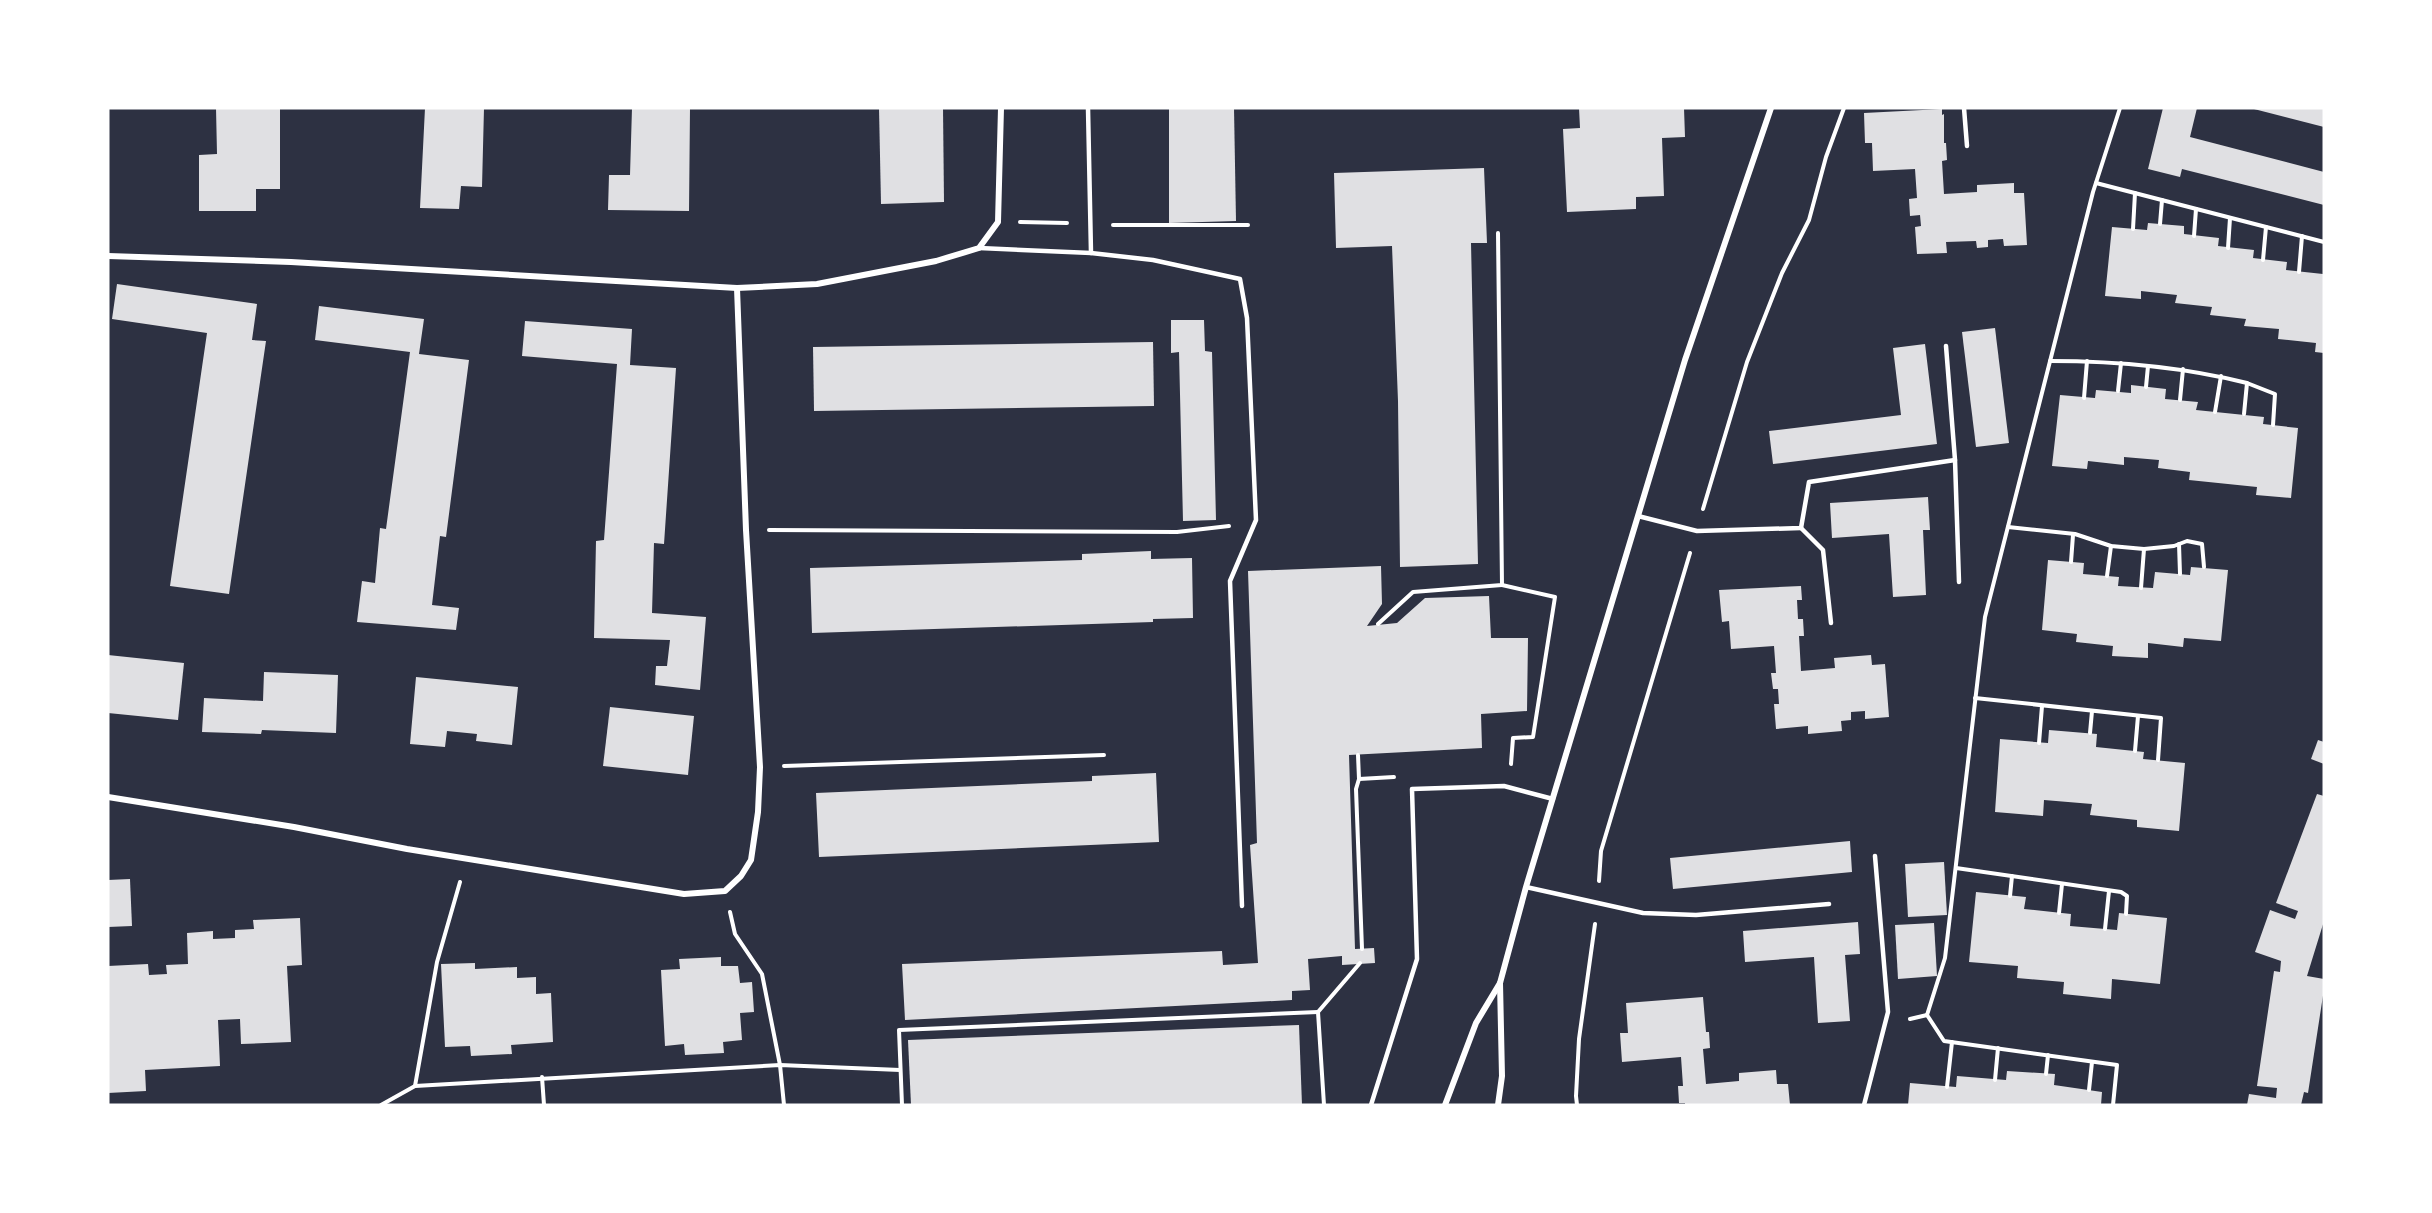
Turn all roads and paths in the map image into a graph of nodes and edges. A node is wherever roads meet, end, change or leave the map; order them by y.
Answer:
1 (1000, 108) edge
2 (1088, 108) edge
3 (1771, 108) edge
4 (1844, 108) edge
5 (1965, 108) edge
6 (2120, 108) edge
7 (1967, 146) dead end
8 (2096, 183) junction
9 (2135, 193) junction
10 (2162, 200) junction
11 (2196, 209) junction
12 (2230, 218) junction
13 (2160, 224) dead end
14 (1248, 225) dead end
15 (1192, 226) dead end
16 (2266, 227) junction
17 (2133, 229) dead end
18 (1498, 233) dead end
19 (2194, 236) dead end
20 (2302, 236) junction
21 (2324, 242) edge
22 (979, 248) junction
23 (2228, 248) dead end
24 (1091, 253) junction
25 (108, 256) edge
26 (2263, 260) dead end
27 (2299, 272) dead end
28 (737, 288) junction
29 (1946, 346) dead end
30 (2050, 361) junction
31 (2087, 361) junction
32 (2121, 363) junction
33 (2148, 366) junction
34 (2183, 369) junction
35 (2221, 376) junction
36 (2247, 383) junction
37 (2146, 387) dead end
38 (2118, 391) dead end
39 (2084, 398) dead end
40 (2181, 400) dead end
41 (2215, 412) dead end
42 (2244, 414) dead end
43 (2273, 425) dead end
44 (1955, 460) junction
45 (1638, 516) junction
46 (1802, 528) junction
47 (2008, 528) junction
48 (1219, 529) dead end
49 (746, 530) junction
50 (1697, 531) junction
51 (2073, 535) junction
52 (2178, 544) junction
53 (2110, 546) junction
54 (2144, 549) junction
55 (2071, 562) dead end
56 (2204, 567) dead end
57 (2180, 574) dead end
58 (2107, 576) dead end
59 (1959, 582) dead end
60 (1502, 585) junction
61 (2141, 588) dead end
62 (1831, 623) dead end
63 (1378, 624) dead end
64 (1975, 699) junction
65 (2042, 706) junction
66 (2092, 711) junction
67 (2138, 716) junction
68 (2090, 733) dead end
69 (2039, 742) dead end
70 (2135, 751) dead end
71 (1104, 755) dead end
72 (1358, 755) dead end
73 (2158, 760) dead end
74 (760, 767) junction
75 (1510, 772) dead end
76 (1406, 777) dead end
77 (1359, 779) junction
78 (108, 797) edge
79 (1553, 799) junction
80 (1875, 856) dead end
81 (467, 859) junction
82 (1956, 867) junction
83 (2012, 876) junction
84 (2062, 884) junction
85 (1526, 887) junction
86 (725, 891) junction
87 (2109, 891) junction
88 (2010, 896) dead end
89 (1597, 903) junction
90 (1828, 904) dead end
91 (1242, 906) dead end
92 (2059, 913) dead end
93 (2126, 914) dead end
94 (2105, 930) dead end
95 (1362, 949) dead end
96 (1360, 963) dead end
97 (1500, 983) junction
98 (1318, 1012) junction
99 (1927, 1015) junction
100 (1886, 1024) junction
101 (1952, 1042) junction
102 (1998, 1048) junction
103 (2048, 1055) junction
104 (2091, 1062) junction
105 (780, 1065) junction
106 (900, 1070) junction
107 (2046, 1074) dead end
108 (542, 1077) junction
109 (1995, 1080) dead end
110 (415, 1086) junction
111 (1947, 1087) dead end
112 (2089, 1090) dead end
113 (381, 1105) edge
114 (544, 1105) edge
115 (784, 1105) edge
116 (902, 1105) edge
117 (1324, 1105) edge
118 (1371, 1105) edge
119 (1445, 1105) edge
120 (1498, 1105) edge
121 (1577, 1105) edge
122 (1864, 1105) edge
123 (2112, 1105) edge

1 - 22 street
2 - 24 lane
3 - 45 street
4 - 50 path
5 - 7 lane
6 - 8 path
8 - 9 path
8 - 30 path
9 - 10 path
9 - 17 path
10 - 11 path
10 - 13 path
11 - 12 path
11 - 19 path
12 - 16 path
12 - 23 path
14 - 15 path
16 - 20 path
16 - 26 path
18 - 60 path
20 - 21 path
20 - 27 path
22 - 24 lane
22 - 28 street
24 - 91 lane
25 - 28 street
28 - 49 street
29 - 44 lane
30 - 31 path
30 - 47 path
31 - 32 path
31 - 39 path
32 - 33 path
32 - 38 path
33 - 34 path
33 - 37 path
34 - 35 path
34 - 40 path
35 - 36 path
35 - 41 path
36 - 42 path
36 - 43 path
44 - 46 lane
44 - 59 lane
45 - 50 lane
45 - 79 street
46 - 50 lane
46 - 62 lane
47 - 51 path
47 - 64 path
48 - 49 path
49 - 74 street
50 - 89 path
51 - 53 path
51 - 55 path
52 - 54 path
52 - 56 path
52 - 57 path
53 - 54 path
53 - 58 path
54 - 61 path
60 - 63 path
60 - 75 path
64 - 65 path
64 - 82 path
65 - 66 path
65 - 69 path
66 - 67 path
66 - 68 path
67 - 70 path
67 - 73 path
71 - 74 path
72 - 77 path
74 - 86 street
76 - 77 path
77 - 95 path
78 - 81 street
79 - 85 street
79 - 118 lane
80 - 100 lane
81 - 86 street
81 - 110 path
82 - 83 path
82 - 99 path
83 - 84 path
83 - 88 path
84 - 87 path
84 - 92 path
85 - 89 lane
85 - 97 street
86 - 105 path
87 - 93 path
87 - 94 path
89 - 90 lane
89 - 121 path
96 - 98 path
97 - 119 street
97 - 120 street
98 - 106 path
98 - 117 path
99 - 100 path
99 - 101 path
100 - 122 lane
101 - 102 path
101 - 111 path
102 - 103 path
102 - 109 path
103 - 104 path
103 - 107 path
104 - 112 path
104 - 123 path
105 - 106 path
105 - 108 path
105 - 115 path
106 - 116 path
108 - 110 path
108 - 114 path
110 - 113 path

